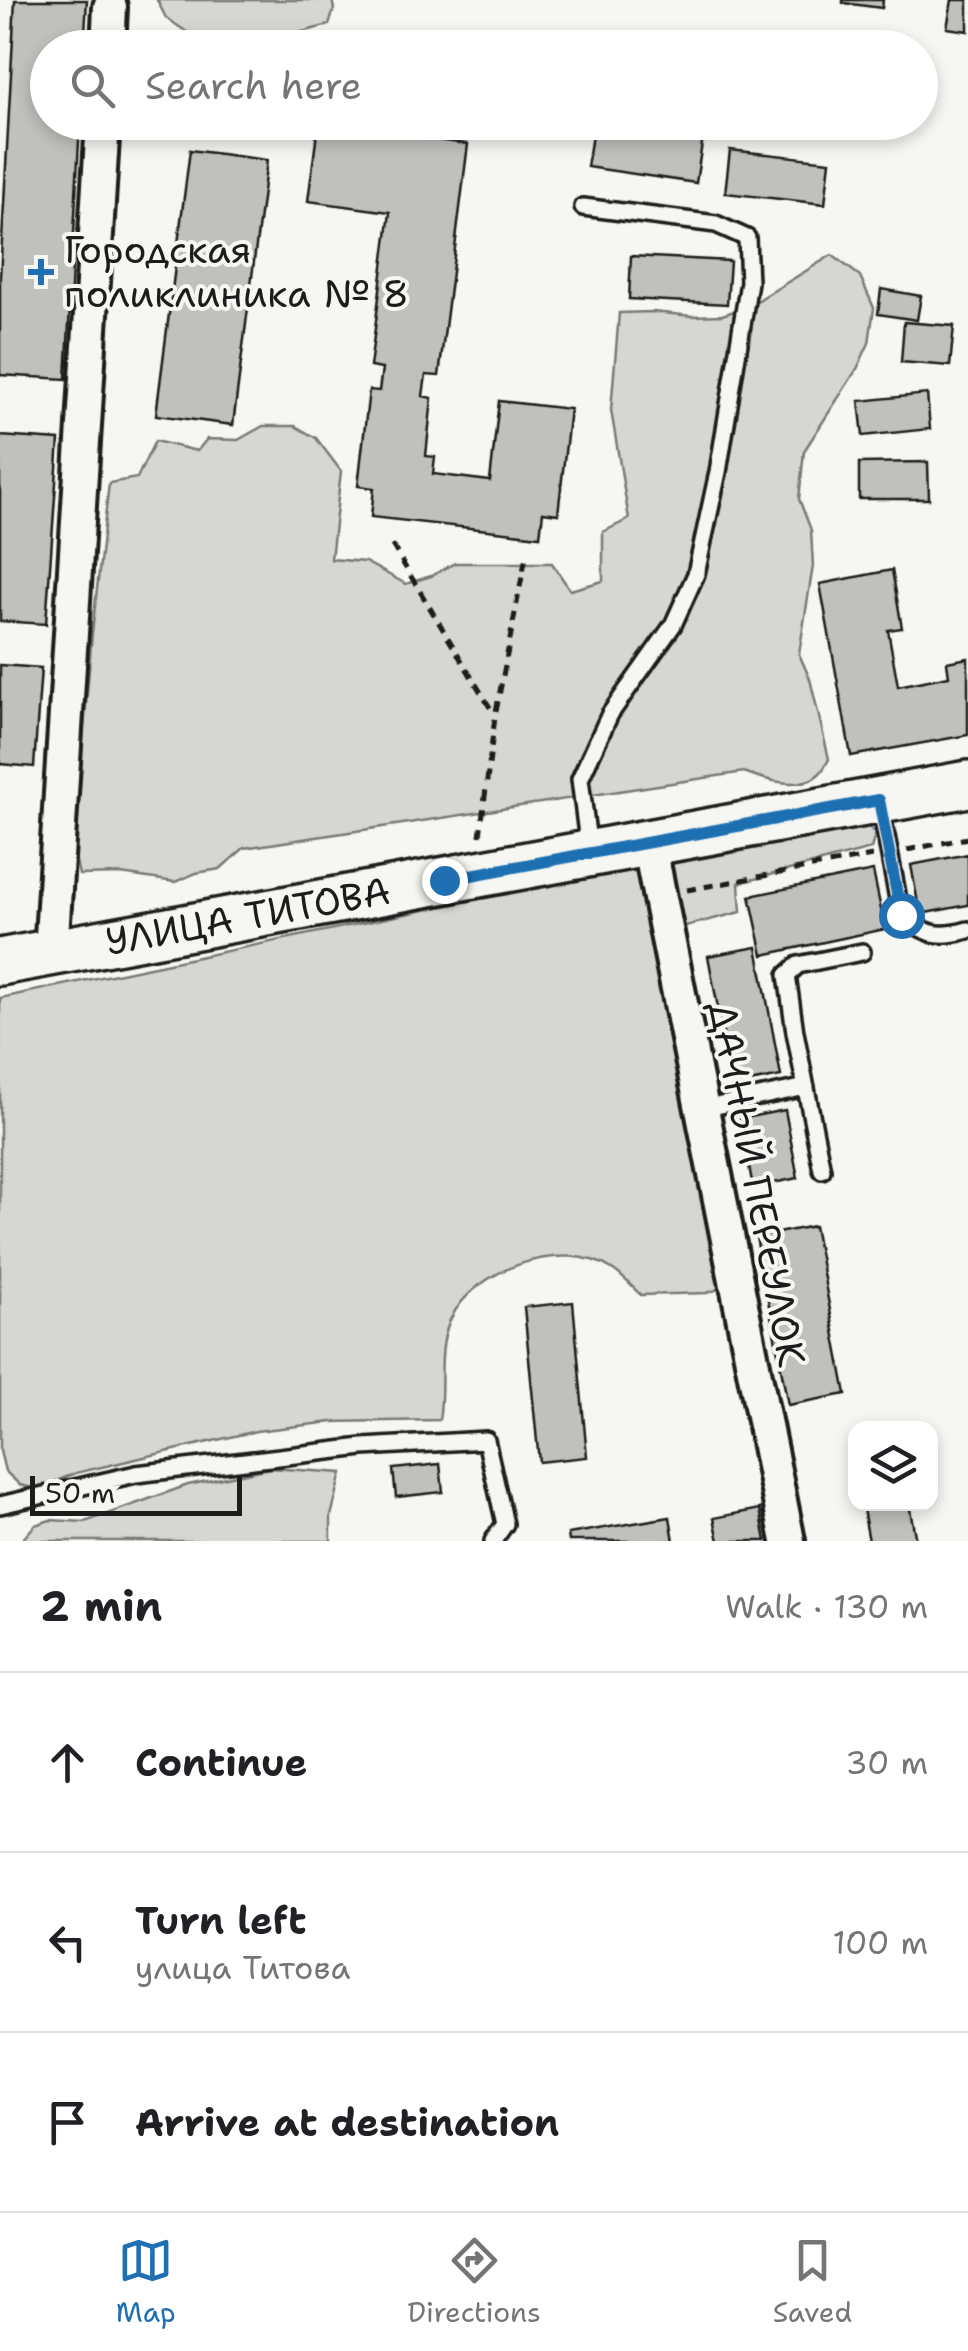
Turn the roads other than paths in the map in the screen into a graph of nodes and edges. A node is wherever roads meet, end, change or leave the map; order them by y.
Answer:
1 (110, 7) dead end
2 (109, 30) edge
3 (102, 140) edge
4 (583, 207) dead end
5 (968, 784) edge
6 (879, 800) junction
7 (649, 843) junction
8 (590, 854) junction
9 (968, 930) edge
10 (862, 952) dead end
11 (51, 953) junction
12 (0, 962) edge
13 (806, 1087) junction
14 (702, 1109) junction
15 (822, 1170) dead end
16 (0, 1505) edge
17 (493, 1541) edge
18 (788, 1541) edge

1 - 2 street
3 - 11 street
4 - 8 lane
5 - 6 main road, УЛИЦА ТИТОВА
6 - 7 main road, УЛИЦА ТИТОВА
6 - 9 lane
7 - 8 main road, УЛИЦА ТИТОВА
7 - 14 street, ДАЧНЫЙ ПЕРЕУЛОК
8 - 11 main road, УЛИЦА ТИТОВА
10 - 13 lane
11 - 12 main road, УЛИЦА ТИТОВА
13 - 14 lane
13 - 15 lane
14 - 18 street, ДАЧНЫЙ ПЕРЕУЛОК
16 - 17 lane

